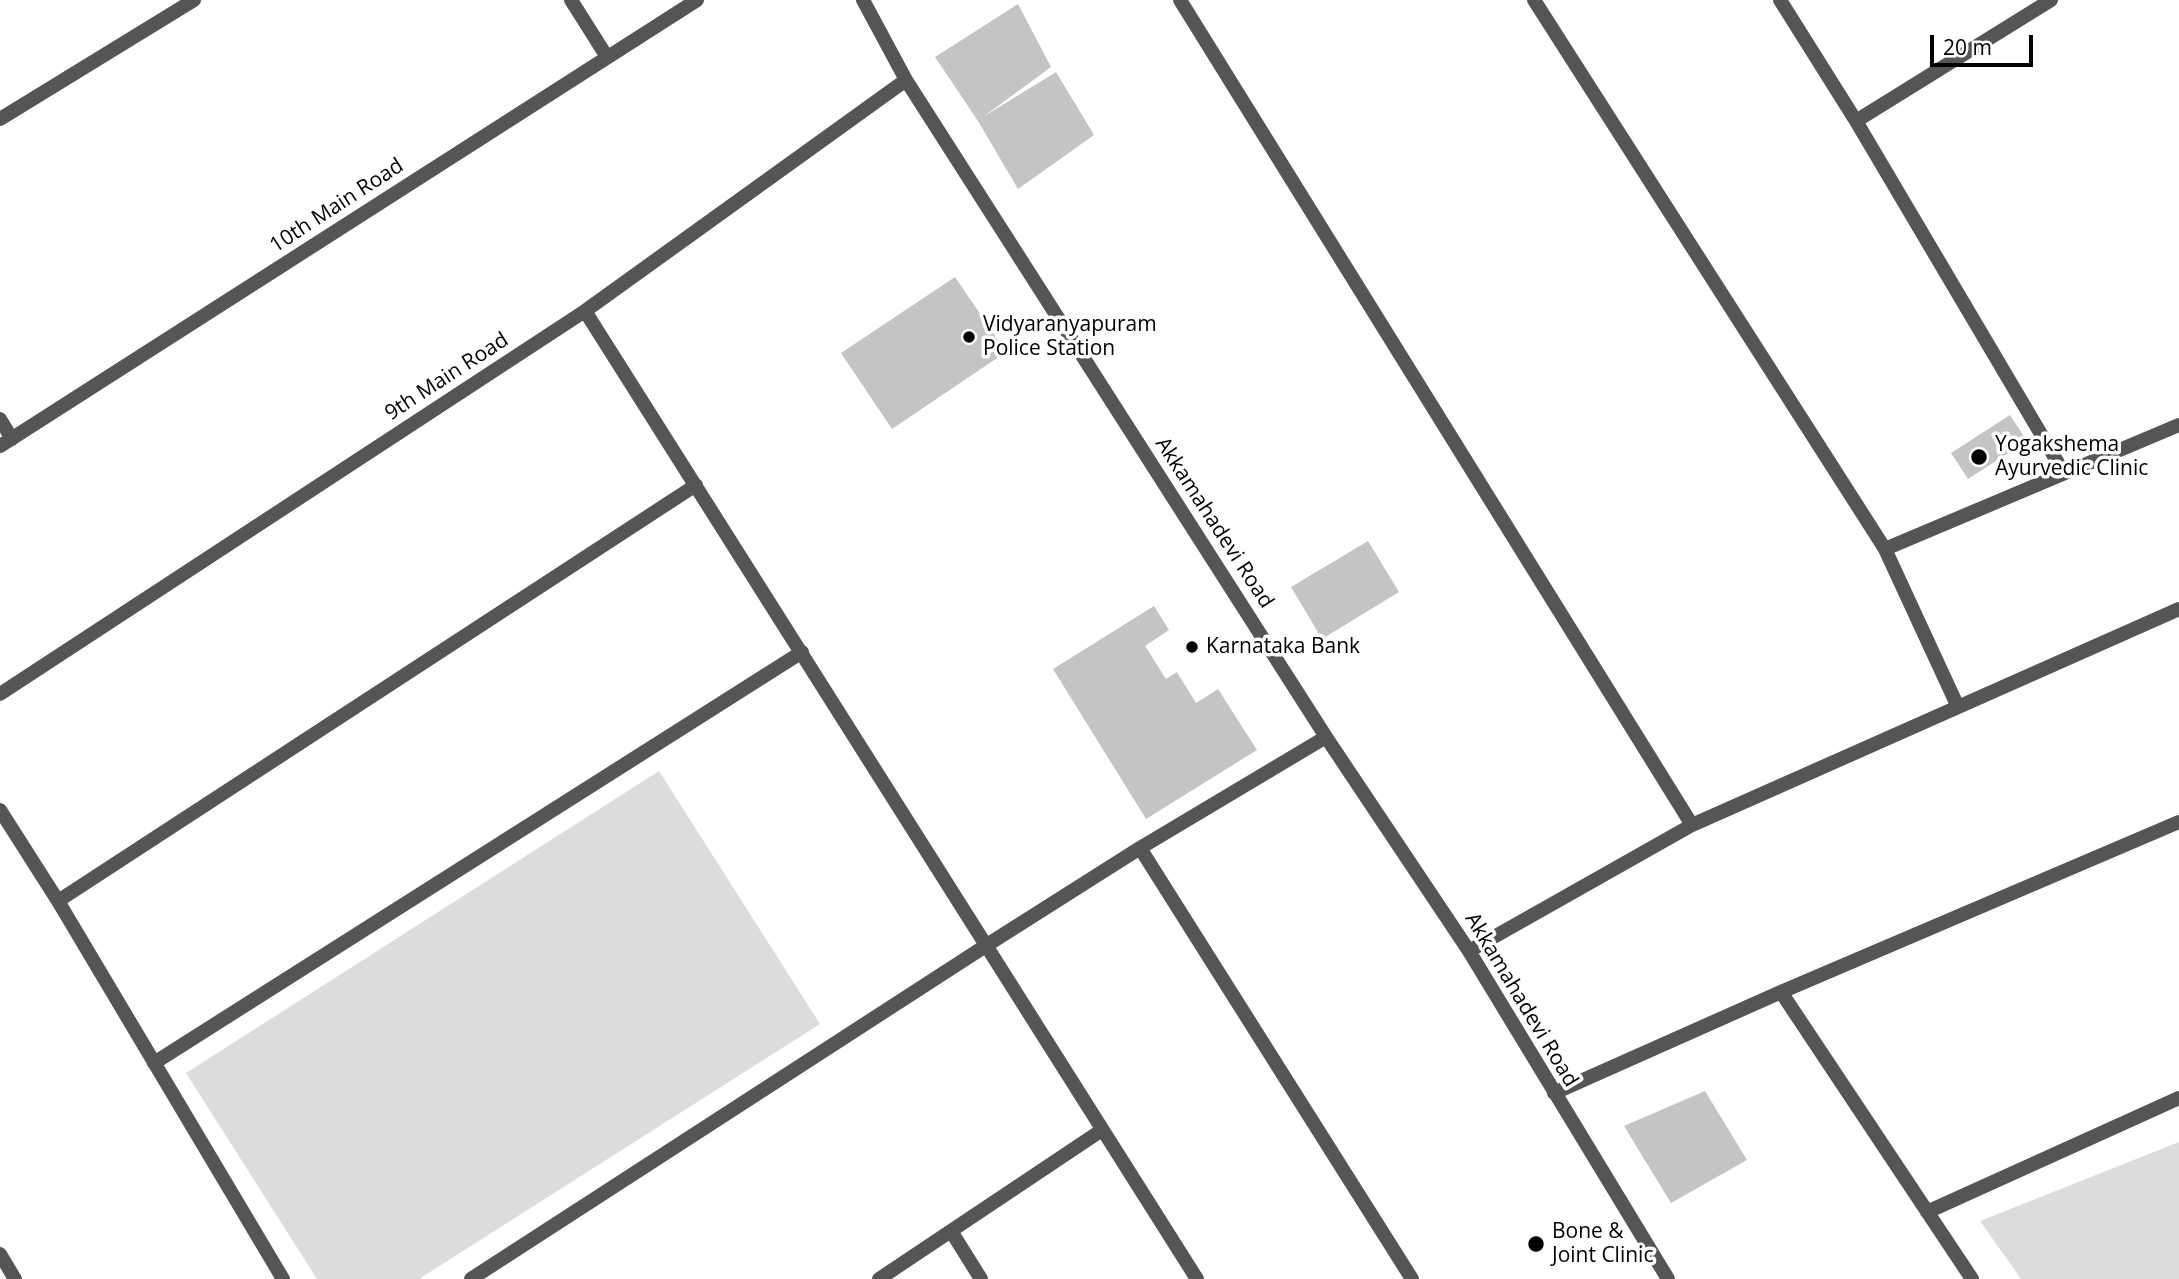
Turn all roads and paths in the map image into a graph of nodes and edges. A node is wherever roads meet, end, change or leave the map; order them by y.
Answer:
1 (194, 0) edge
2 (571, 0) edge
3 (696, 0) edge
4 (863, 0) edge
5 (1180, 0) edge
6 (1534, 0) edge
7 (1780, 0) edge
8 (2051, 0) edge
9 (607, 57) junction
10 (906, 79) junction
11 (0, 119) edge
12 (1856, 121) junction
13 (586, 311) junction
14 (0, 419) edge
15 (2179, 425) edge
16 (6, 442) edge
17 (2064, 473) junction
18 (696, 485) junction
19 (1885, 549) junction
20 (2179, 608) edge
21 (802, 652) junction
22 (0, 694) edge
23 (1958, 707) junction
24 (1326, 737) junction
25 (0, 810) edge
26 (2179, 822) edge
27 (1692, 825) junction
28 (1140, 848) junction
29 (58, 901) junction
30 (987, 945) junction
31 (1469, 951) junction
32 (1781, 992) junction
33 (154, 1063) junction
34 (1554, 1093) junction
35 (2179, 1098) edge
36 (1102, 1130) junction
37 (1927, 1212) junction
38 (951, 1231) junction
39 (0, 1254) edge
40 (15, 1279) edge
41 (283, 1279) edge
42 (471, 1279) edge
43 (879, 1279) edge
44 (981, 1279) edge
45 (1197, 1279) edge
46 (1412, 1279) edge
47 (1668, 1279) edge
48 (1972, 1279) edge

1 - 11 street
2 - 9 street
3 - 9 street, 10th Main Road
4 - 10 street, Akkamahadevi Road
5 - 27 street
6 - 19 street
7 - 12 street
8 - 12 street
9 - 16 street, 10th Main Road
10 - 13 street, 9th Main Road
10 - 24 street, Akkamahadevi Road
12 - 17 street
13 - 18 street
13 - 22 street, 9th Main Road
14 - 16 street
15 - 17 street
17 - 19 street
18 - 21 street
18 - 29 street
19 - 23 street
20 - 23 street
21 - 30 street
21 - 33 street
23 - 27 street
24 - 28 street
24 - 31 street, Akkamahadevi Road
25 - 29 street
26 - 32 street
27 - 31 street
28 - 30 street
28 - 46 street
29 - 33 street
30 - 36 street
30 - 42 street
31 - 34 street, Akkamahadevi Road
32 - 34 street
32 - 37 street
33 - 41 street
34 - 47 street, Akkamahadevi Road
35 - 37 street
36 - 38 street
36 - 45 street
37 - 48 street
38 - 43 street
38 - 44 street
39 - 40 street

